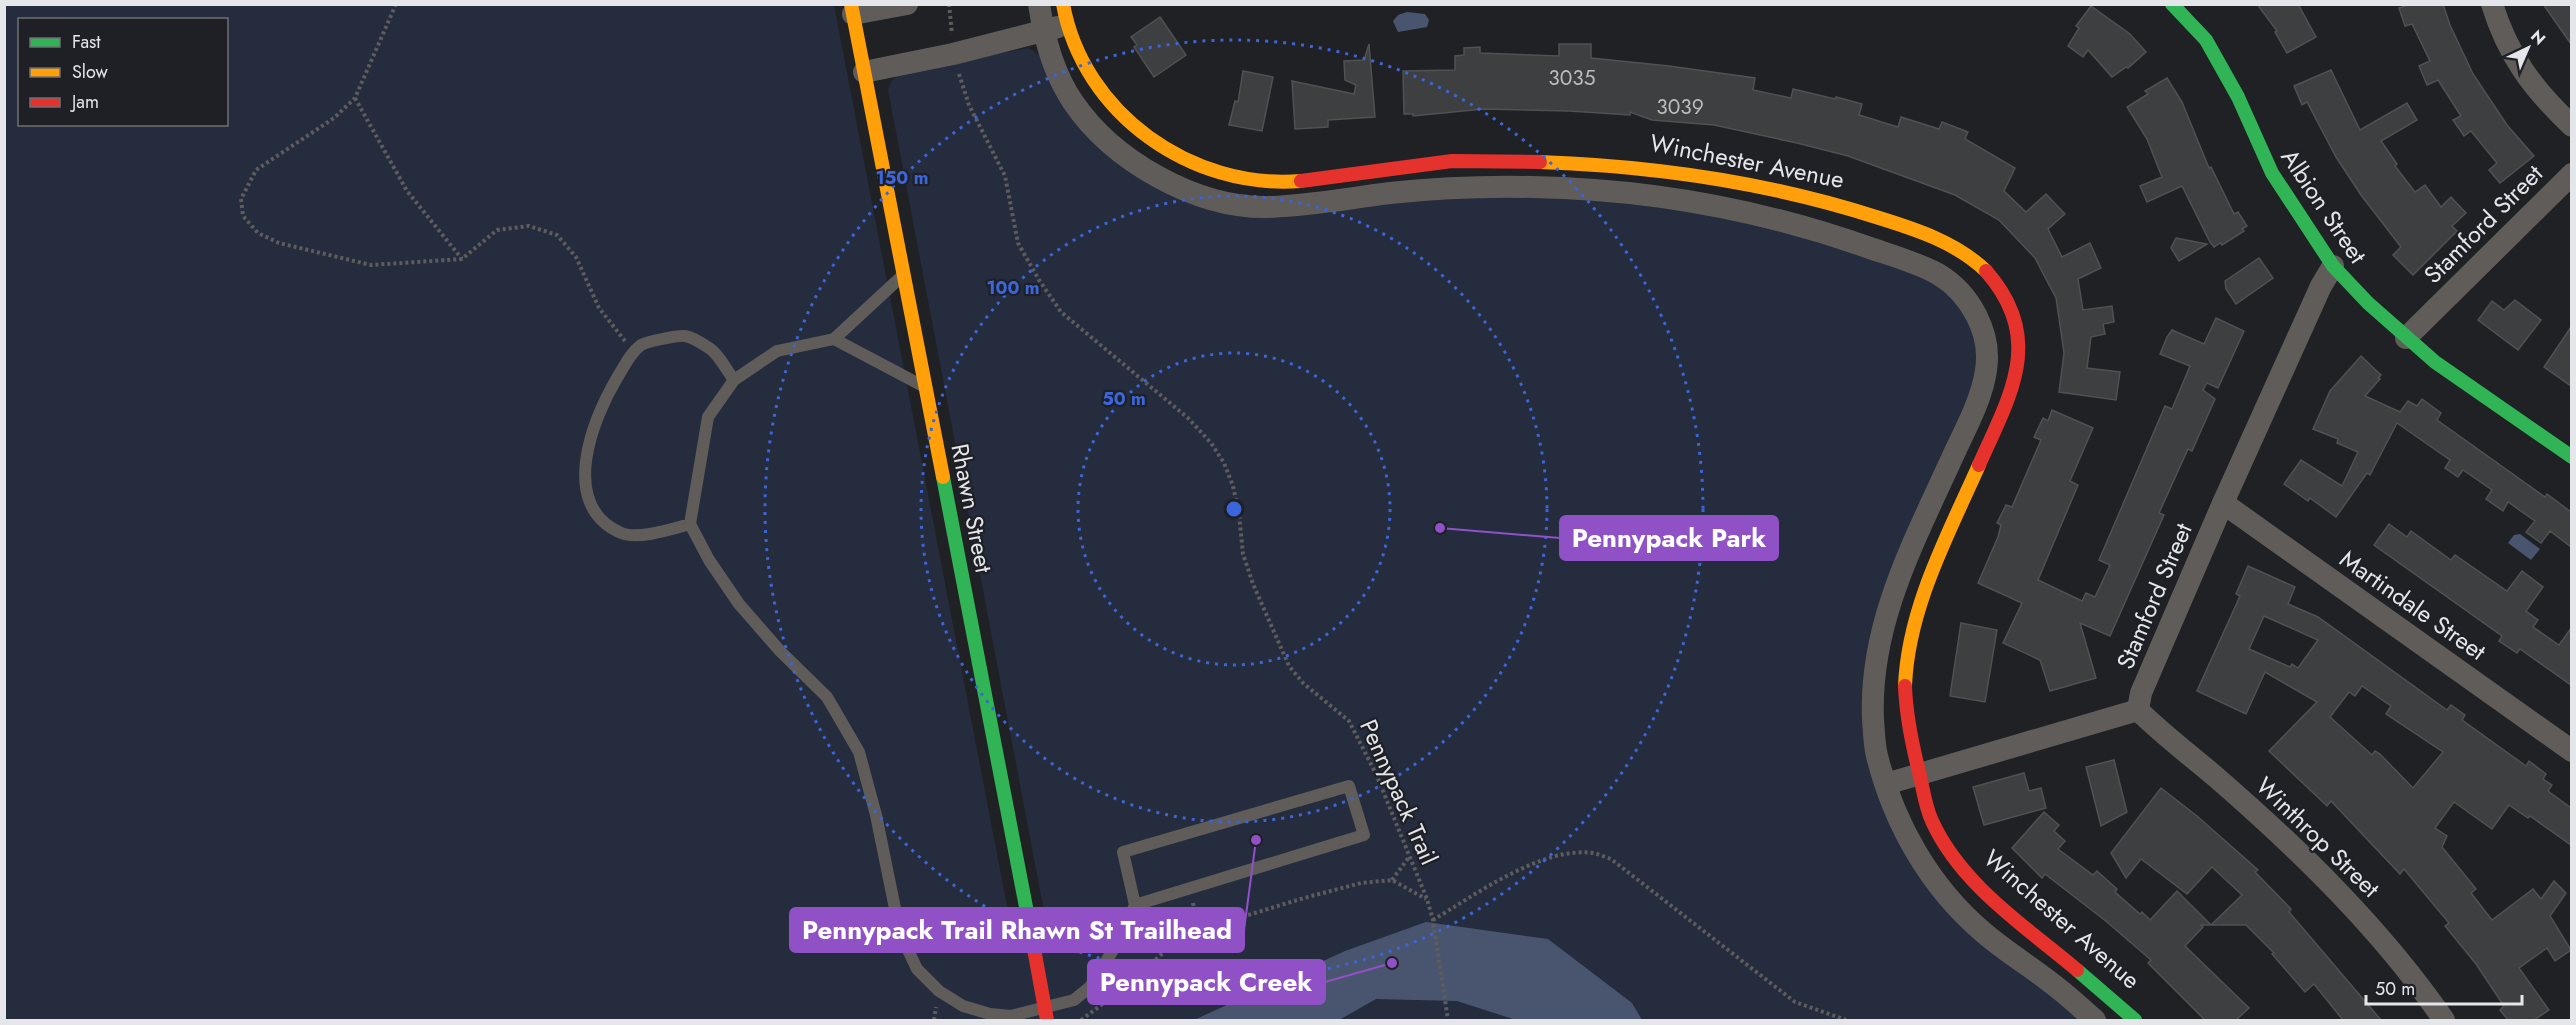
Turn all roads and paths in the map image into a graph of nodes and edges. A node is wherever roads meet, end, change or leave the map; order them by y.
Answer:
1 (396, 4) edge
2 (907, 4) edge
3 (949, 4) edge
4 (1039, 4) edge
5 (2172, 4) edge
6 (2492, 4) edge
7 (852, 9) edge
8 (1065, 15) edge
9 (1043, 30) junction
10 (953, 54) junction
11 (864, 72) junction
12 (355, 98) junction
13 (2571, 126) edge
14 (1469, 160) junction
15 (2571, 174) edge
16 (1469, 187) junction
17 (1962, 252) junction
18 (462, 259) junction
19 (2333, 266) junction
20 (904, 274) junction
21 (1943, 278) junction
22 (2406, 338) junction
23 (834, 339) junction
24 (633, 351) junction
25 (734, 380) junction
26 (926, 387) junction
27 (2571, 457) edge
28 (2223, 502) junction
29 (690, 525) junction
30 (2138, 710) junction
31 (2571, 751) edge
32 (1920, 774) junction
33 (1886, 784) junction
34 (1410, 857) junction
35 (1392, 880) junction
36 (1427, 899) junction
37 (1135, 905) junction
38 (1433, 920) junction
39 (1447, 1019) edge
40 (1047, 1020) edge
41 (1081, 1020) edge
42 (1846, 1020) edge
43 (2095, 1020) edge
44 (2135, 1020) edge
45 (2444, 1020) edge

1 - 12 path
2 - 7 street
3 - 10 path, Pennypack Trail
4 - 9 street, Winchester Avenue
5 - 19 street, Albion Street
6 - 13 street
7 - 11 street, Rhawn Street
8 - 9 street
8 - 14 street, Winchester Avenue
9 - 10 street
9 - 16 street, Winchester Avenue
10 - 11 street
10 - 34 path, Pennypack Trail
11 - 20 street, Rhawn Street
12 - 18 path
12 - 18 path
14 - 16 street
14 - 17 street, Winchester Avenue
15 - 22 street, Stamford Street
16 - 21 street, Winchester Avenue
17 - 21 street
17 - 32 street, Winchester Avenue
18 - 24 path
19 - 22 street, Albion Street
19 - 28 street, Stamford Street
20 - 23 lane
20 - 26 street, Rhawn Street
21 - 33 street, Winchester Avenue
22 - 27 street, Albion Street
23 - 25 lane
23 - 26 lane
24 - 25 lane
24 - 29 lane
25 - 29 lane
26 - 40 street, Rhawn Street, bridge
28 - 30 street, Stamford Street
28 - 31 street, Martindale Street
29 - 37 lane
30 - 32 street
30 - 45 street, Winthrop Street
32 - 33 street
32 - 44 street, Winchester Avenue
33 - 43 street, Winchester Avenue
34 - 35 path
34 - 36 path, Pennypack Trail
35 - 36 path, Pennypack Trail
35 - 41 path, Pennypack Trail
36 - 38 path, Pennypack Trail
37 - 37 lane
38 - 39 path, Pennypack Trail
38 - 42 path

